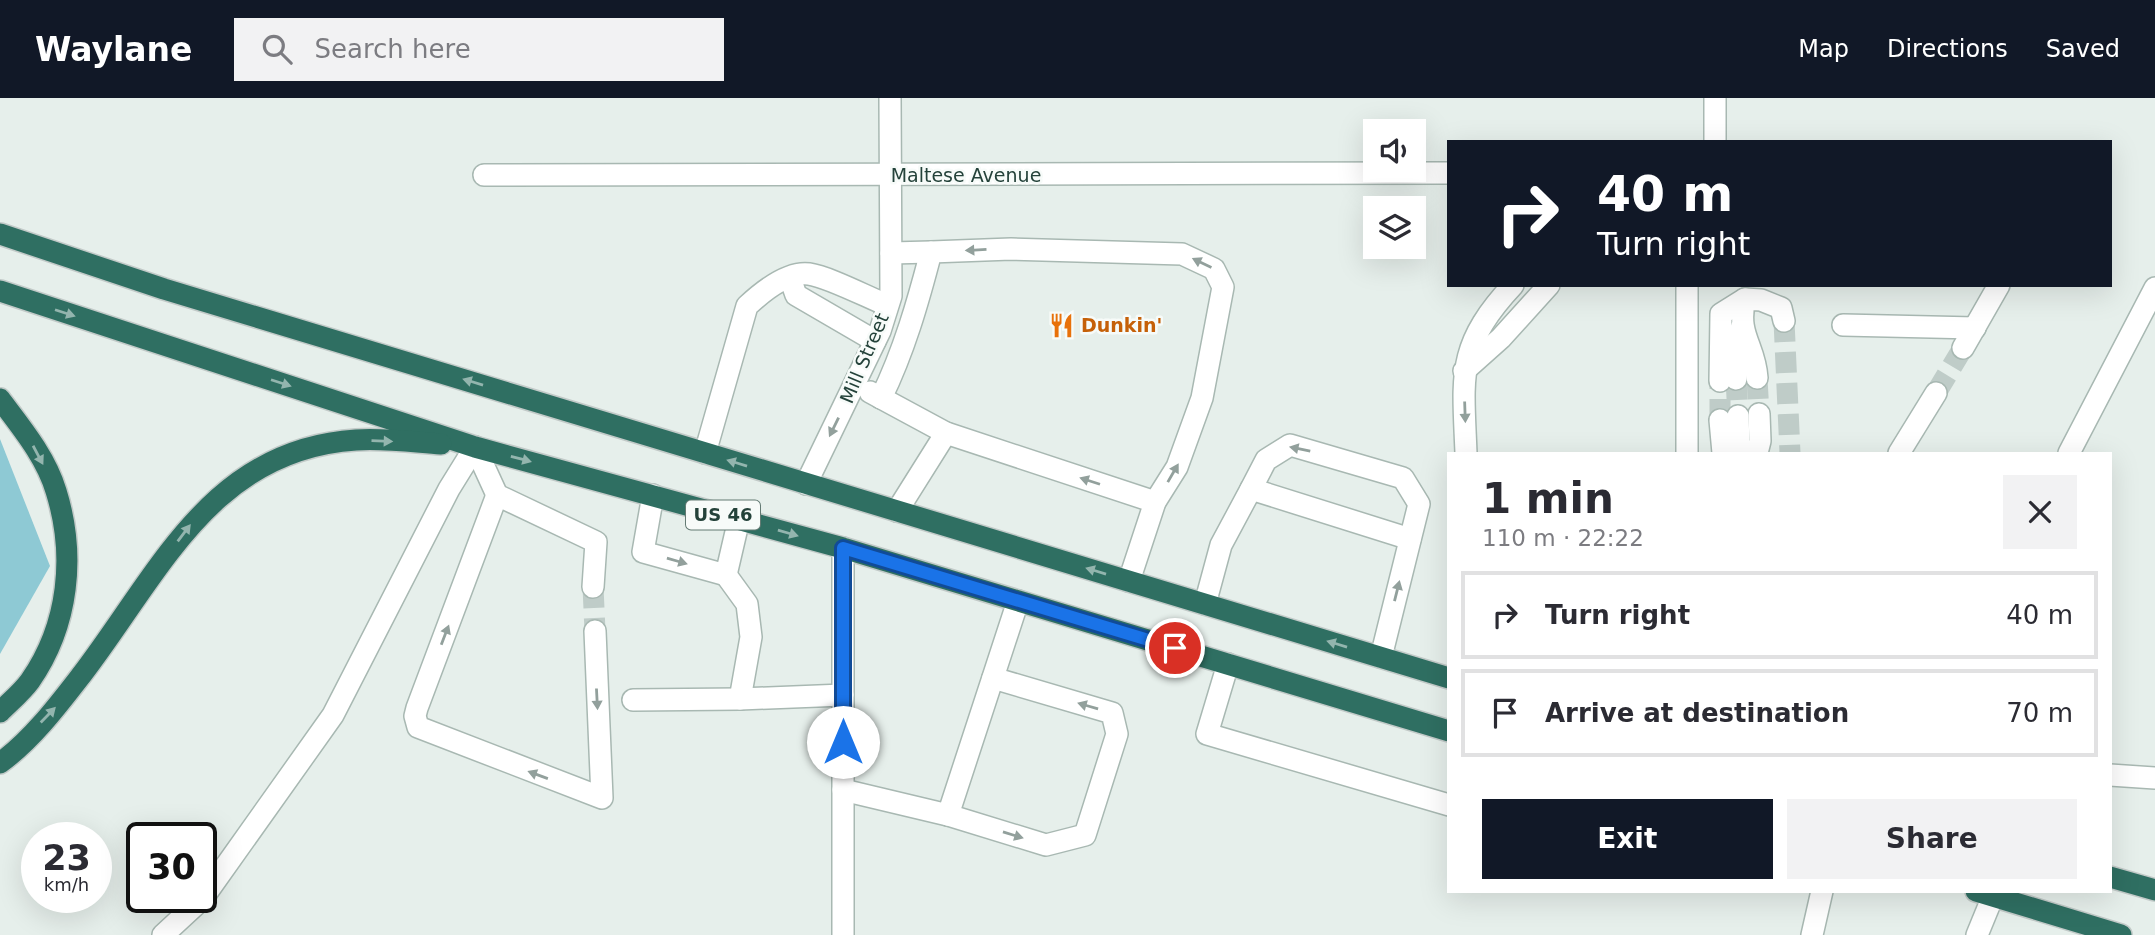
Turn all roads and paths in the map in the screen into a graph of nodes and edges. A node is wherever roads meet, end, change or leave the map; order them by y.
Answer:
1 (890, 98) edge
2 (1715, 98) edge
3 (1715, 140) edge
4 (1447, 173) edge
5 (484, 175) dead end
6 (890, 175) junction
7 (0, 234) edge
8 (931, 252) junction
9 (891, 253) junction
10 (790, 278) junction
11 (1511, 287) edge
12 (1547, 287) edge
13 (1687, 287) edge
14 (1998, 287) edge
15 (2155, 288) edge
16 (0, 291) edge
17 (1745, 299) junction
18 (887, 305) junction
19 (1784, 321) tunnel mouth
20 (1843, 324) dead end
21 (1975, 328) junction
22 (875, 341) junction
23 (1963, 348) tunnel mouth
24 (1464, 370) junction
25 (854, 384) junction
26 (1936, 393) tunnel mouth
27 (881, 398) junction
28 (0, 399) edge
29 (1739, 417) junction
30 (946, 433) junction
31 (475, 447) junction
32 (1466, 452) edge
33 (1687, 452) edge
34 (1723, 452) edge
35 (1744, 452) edge
36 (1757, 452) edge
37 (1900, 452) edge
38 (2070, 452) edge
39 (705, 453) junction
40 (806, 484) junction
41 (1251, 489) junction
42 (497, 495) junction
43 (653, 495) junction
44 (1154, 502) junction
45 (897, 511) junction
46 (739, 519) junction
47 (1410, 539) junction
48 (843, 548) junction
49 (726, 575) junction
50 (1129, 581) junction
51 (593, 587) tunnel mouth
52 (1018, 601) junction
53 (1205, 604) junction
54 (594, 631) tunnel mouth
55 (1381, 657) junction
56 (1228, 664) junction
57 (1447, 677) edge
58 (993, 678) junction
59 (843, 695) junction
60 (740, 699) junction
61 (633, 700) dead end
62 (0, 712) edge
63 (1447, 730) edge
64 (0, 763) edge
65 (2112, 775) edge
66 (2155, 778) edge
67 (843, 790) junction
68 (1447, 804) edge
69 (947, 815) junction
70 (2112, 876) edge
71 (2112, 877) edge
72 (2155, 877) edge
73 (2155, 890) edge
74 (1822, 893) edge
75 (1985, 893) edge
76 (2098, 933) edge
77 (163, 935) edge
78 (843, 935) edge
79 (1812, 935) edge
80 (1977, 935) edge
81 (2121, 935) edge

1 - 6 street, Mill Street
2 - 3 street
4 - 6 street, Maltese Avenue
5 - 6 street, Maltese Avenue
6 - 9 street, Mill Street
39 -> 7 highway
8 - 9 street
8 - 27 street
44 -> 8 street
9 - 18 street, Mill Street
10 - 18 street
10 - 22 street
10 - 39 street
11 - 24 street
12 - 24 street
13 - 33 street
14 - 21 street
15 - 38 street
16 -> 31 highway, US 46
17 - 17 street
17 - 19 street
18 - 22 street, Mill Street
20 - 21 street
21 - 23 street
22 - 25 street, Mill Street
24 -> 32 street
25 - 27 street
25 -> 40 street, Mill Street
26 - 37 street
27 - 30 street
28 -> 62 highway
29 - 34 street
29 - 35 street
29 - 36 street
44 -> 30 street
30 - 45 street
31 - 42 street
31 -> 43 highway, US 46
64 -> 31 highway
31 - 77 street
40 -> 39 highway
40 - 45 highway
41 - 47 street
47 -> 41 street
41 - 53 street
42 - 51 street
54 -> 42 street
43 - 46 highway, US 46
43 -> 49 street
44 - 50 street
50 -> 45 highway
46 -> 48 highway, US 46
46 - 49 street
55 -> 47 street
48 - 52 highway, US 46
48 - 59 street
49 - 60 street
50 - 53 highway
52 - 56 highway, US 46
52 - 58 street
55 -> 53 highway
55 - 57 highway
56 - 63 highway, US 46
56 - 68 street
58 - 69 street
69 -> 58 street
59 - 60 street
59 - 67 street
60 - 61 street
65 - 66 street
67 - 69 street
67 - 78 street
70 - 72 highway
71 - 73 highway
74 - 79 street
75 - 76 highway
75 - 80 street
76 - 81 highway

